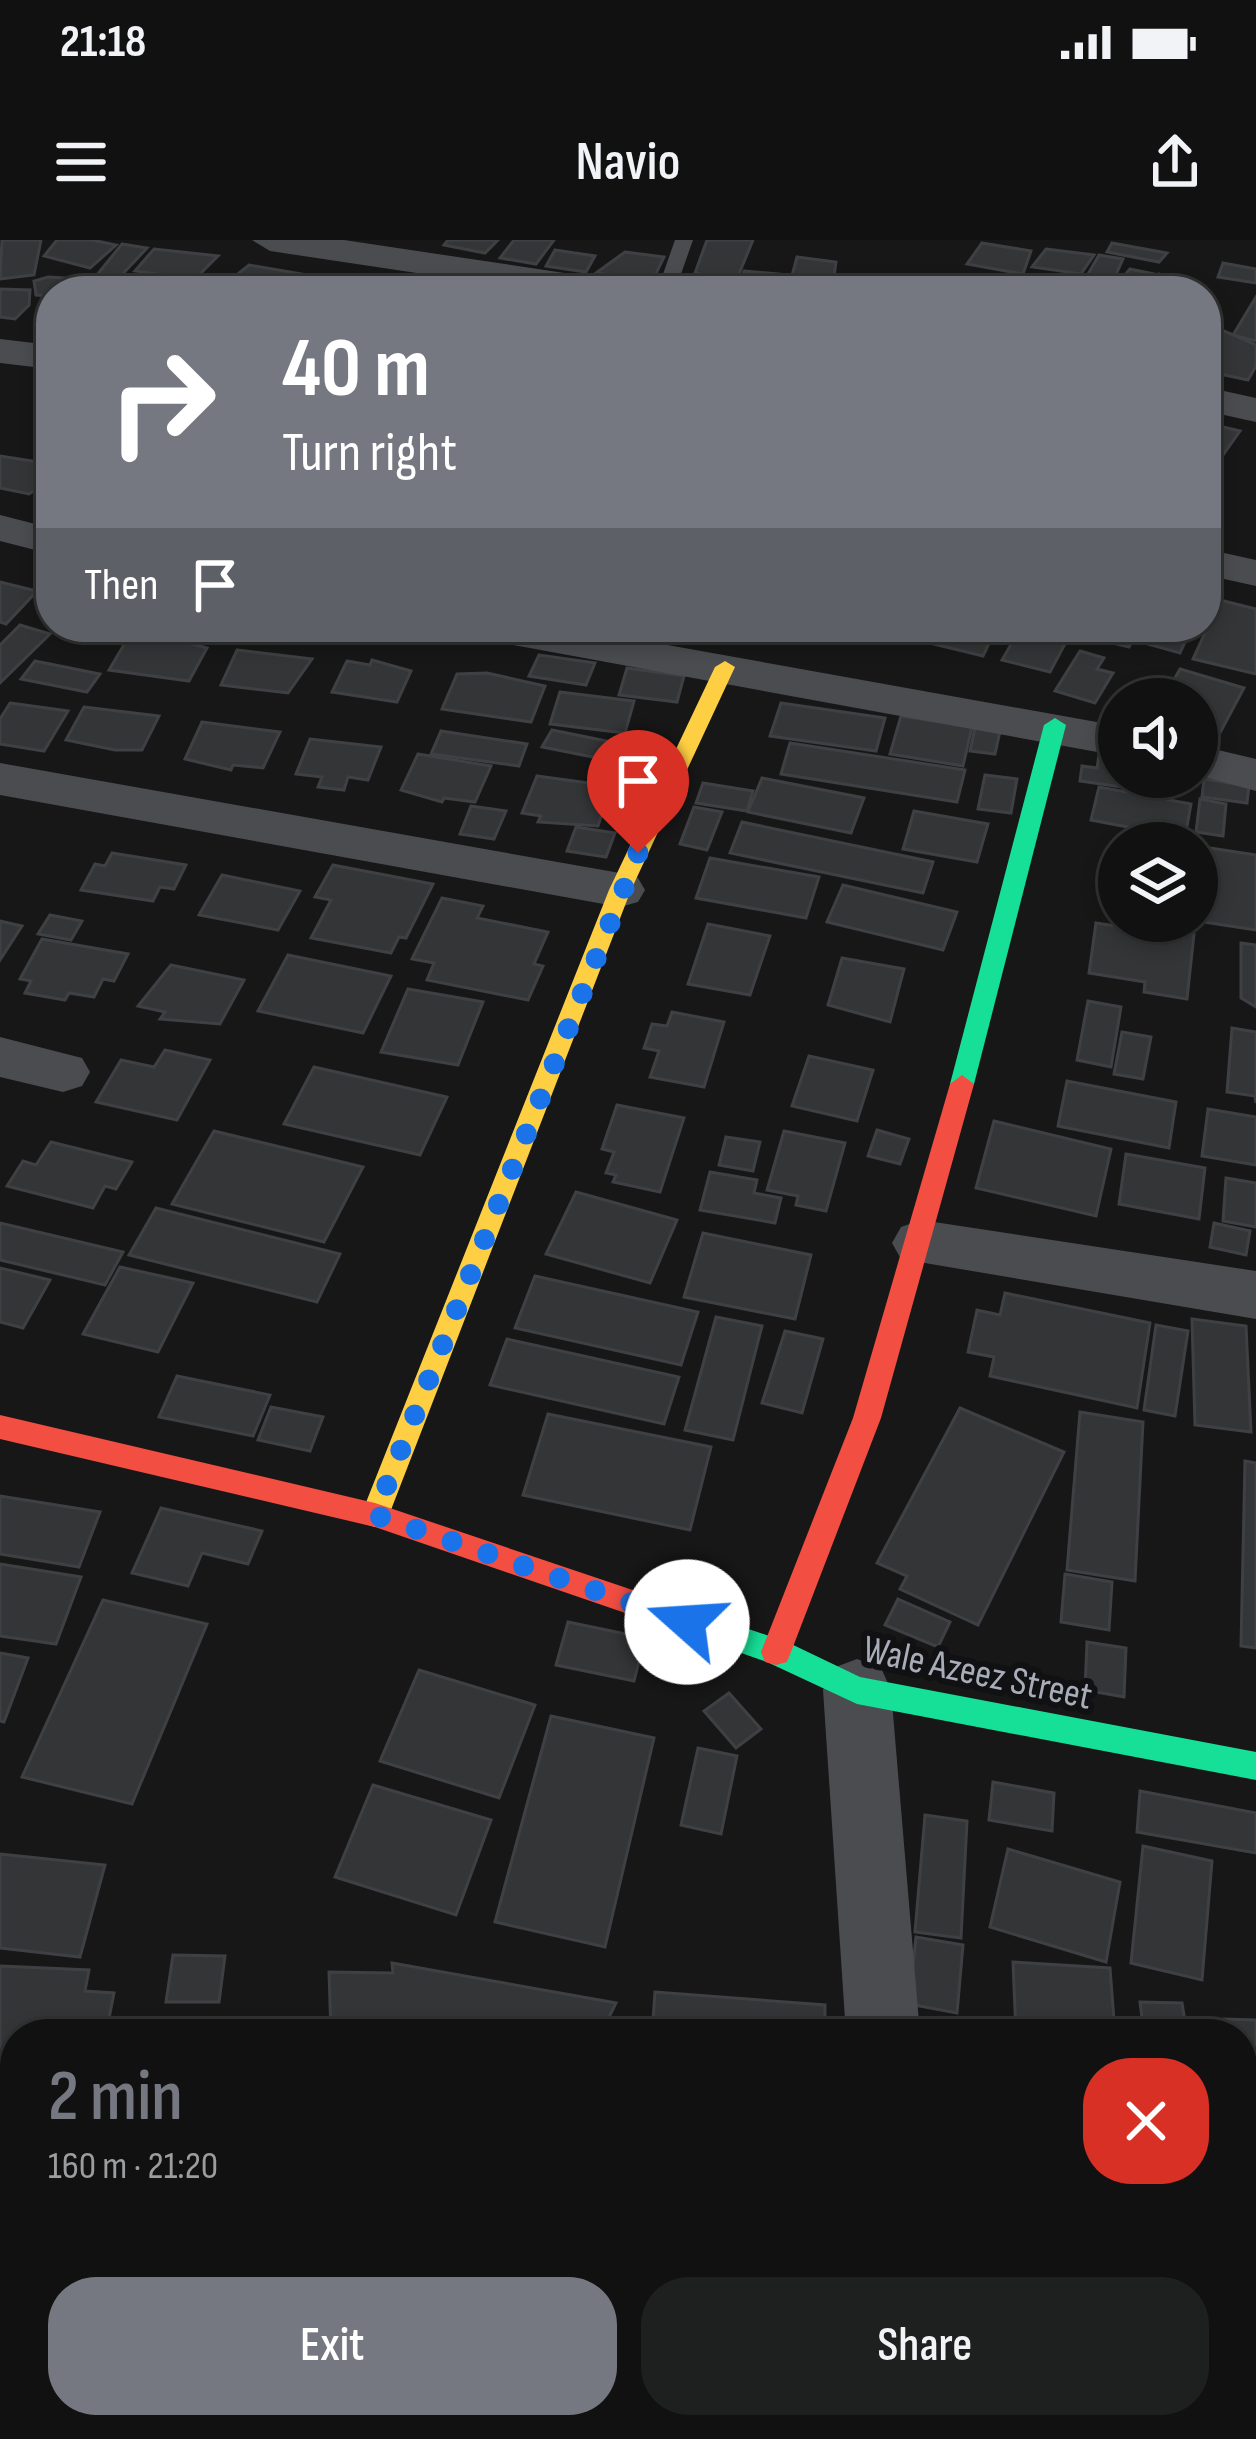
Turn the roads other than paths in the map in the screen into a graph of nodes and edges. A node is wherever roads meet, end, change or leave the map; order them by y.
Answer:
1 (270, 240) edge
2 (684, 240) edge
3 (511, 276) edge
4 (671, 276) edge
5 (0, 351) edge
6 (36, 355) edge
7 (1221, 402) edge
8 (1256, 410) edge
9 (0, 528) edge
10 (36, 538) edge
11 (1221, 565) edge
12 (1256, 573) edge
13 (579, 642) edge
14 (725, 667) junction
15 (1055, 725) junction
16 (1098, 736) edge
17 (1218, 765) edge
18 (1256, 775) edge
19 (0, 779) edge
20 (620, 890) junction
21 (0, 1057) edge
22 (62, 1072) dead end
23 (921, 1243) junction
24 (1256, 1295) edge
25 (0, 1427) edge
26 (375, 1515) junction
27 (776, 1652) junction
28 (857, 1690) junction
29 (1256, 1766) edge
30 (882, 2019) edge

1 - 3 street
2 - 4 lane
5 - 6 street
7 - 8 street
9 - 10 street
11 - 12 street
13 - 14 street
14 - 15 street
14 - 20 street
15 - 16 street
15 - 23 street
17 - 18 street
19 - 20 street
20 - 26 street
21 - 22 street
23 - 24 street
23 - 27 street
25 - 26 street, Wale Azeez Street
26 - 27 street, Wale Azeez Street
27 - 28 street, Wale Azeez Street
28 - 29 street, Wale Azeez Street
28 - 30 street

